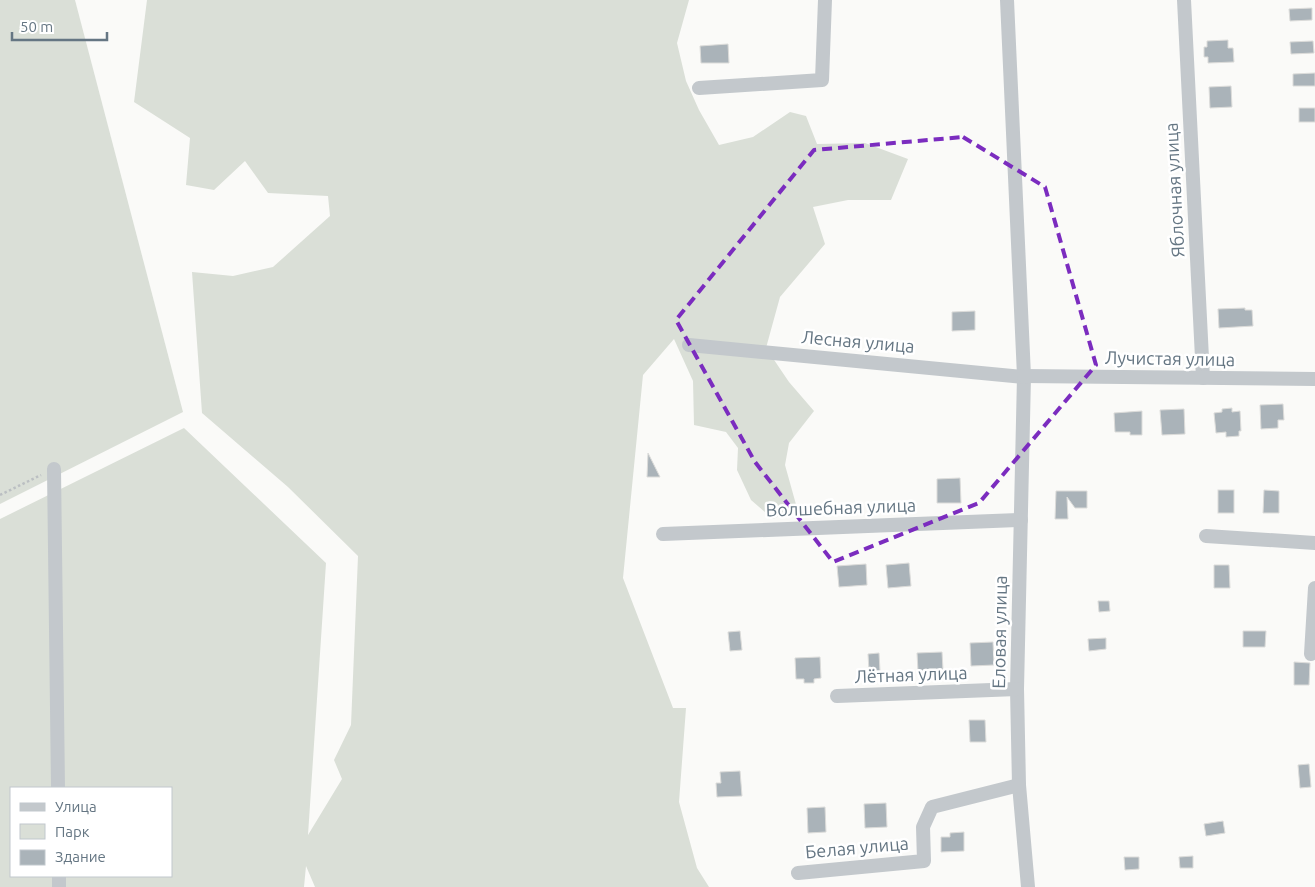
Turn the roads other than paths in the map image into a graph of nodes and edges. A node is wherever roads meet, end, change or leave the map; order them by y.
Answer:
1 (825, 0) edge
2 (1007, 0) edge
3 (1184, 0) edge
4 (700, 88) dead end
5 (689, 345) dead end
6 (1024, 376) junction
7 (1203, 378) junction
8 (1315, 379) edge
9 (54, 470) road end
10 (1020, 520) junction
11 (663, 534) dead end
12 (1206, 536) dead end
13 (1315, 543) edge
14 (1315, 588) edge
15 (1311, 654) dead end
16 (1017, 689) junction
17 (837, 696) dead end
18 (1019, 785) junction
19 (58, 787) edge
20 (798, 873) dead end
21 (1028, 887) edge

1 - 4 street
2 - 6 street, Еловая улица
3 - 7 street, Яблочная улица
5 - 6 street, Лесная улица
6 - 7 street, Лучистая улица
6 - 10 street, Еловая улица
7 - 8 street, Лучистая улица
9 - 19 street
10 - 11 street, Волшебная улица
10 - 16 street, Еловая улица
12 - 13 street
14 - 15 street
16 - 17 street, Лётная улица
16 - 18 street, Еловая улица
18 - 20 street, Белая улица
18 - 21 street, Еловая улица

